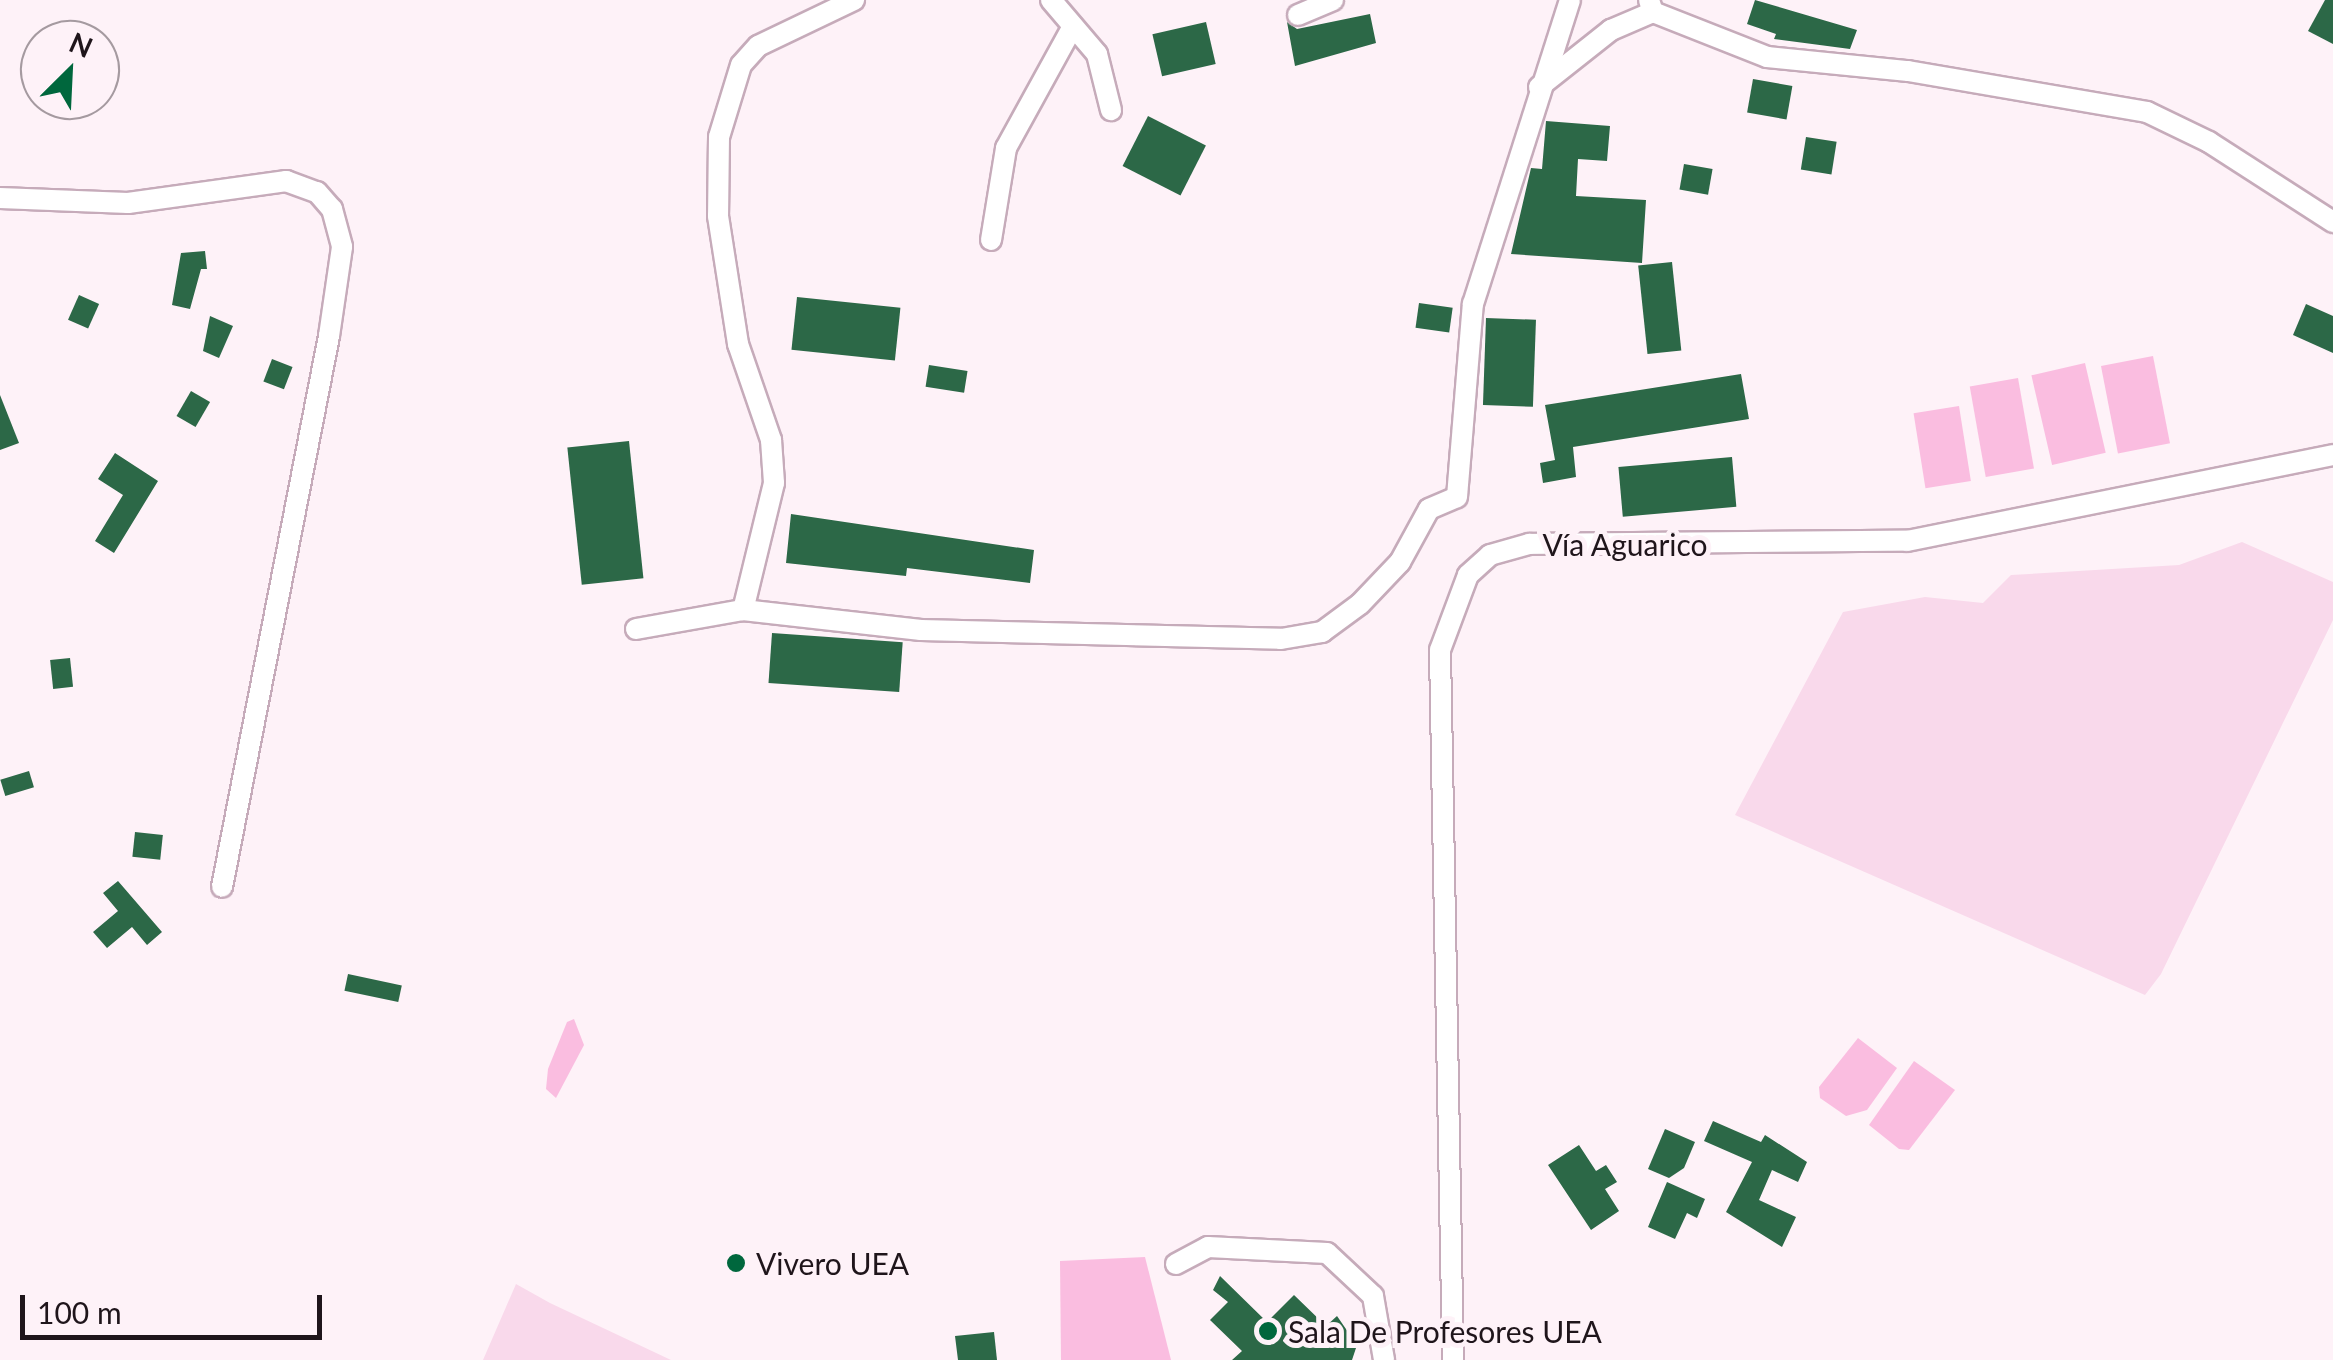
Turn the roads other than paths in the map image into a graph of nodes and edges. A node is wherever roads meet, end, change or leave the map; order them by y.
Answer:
1 (854, 0) edge
2 (1051, 0) edge
3 (1332, 0) edge
4 (1570, 0) edge
5 (1651, 6) edge
6 (1298, 15) dead end
7 (1073, 26) junction
8 (1539, 87) junction
9 (1112, 110) dead end
10 (0, 198) edge
11 (2333, 222) edge
12 (990, 240) dead end
13 (2333, 455) edge
14 (743, 610) junction
15 (636, 629) dead end
16 (222, 888) dead end
17 (1176, 1264) dead end
18 (1384, 1360) edge
19 (1453, 1360) edge

1 - 14 street
2 - 7 street
3 - 6 street
4 - 8 street
5 - 8 street
5 - 11 street
7 - 9 street
7 - 12 street
8 - 14 street
10 - 16 street
13 - 19 street, Vía Aguarico
14 - 15 street
17 - 18 street

